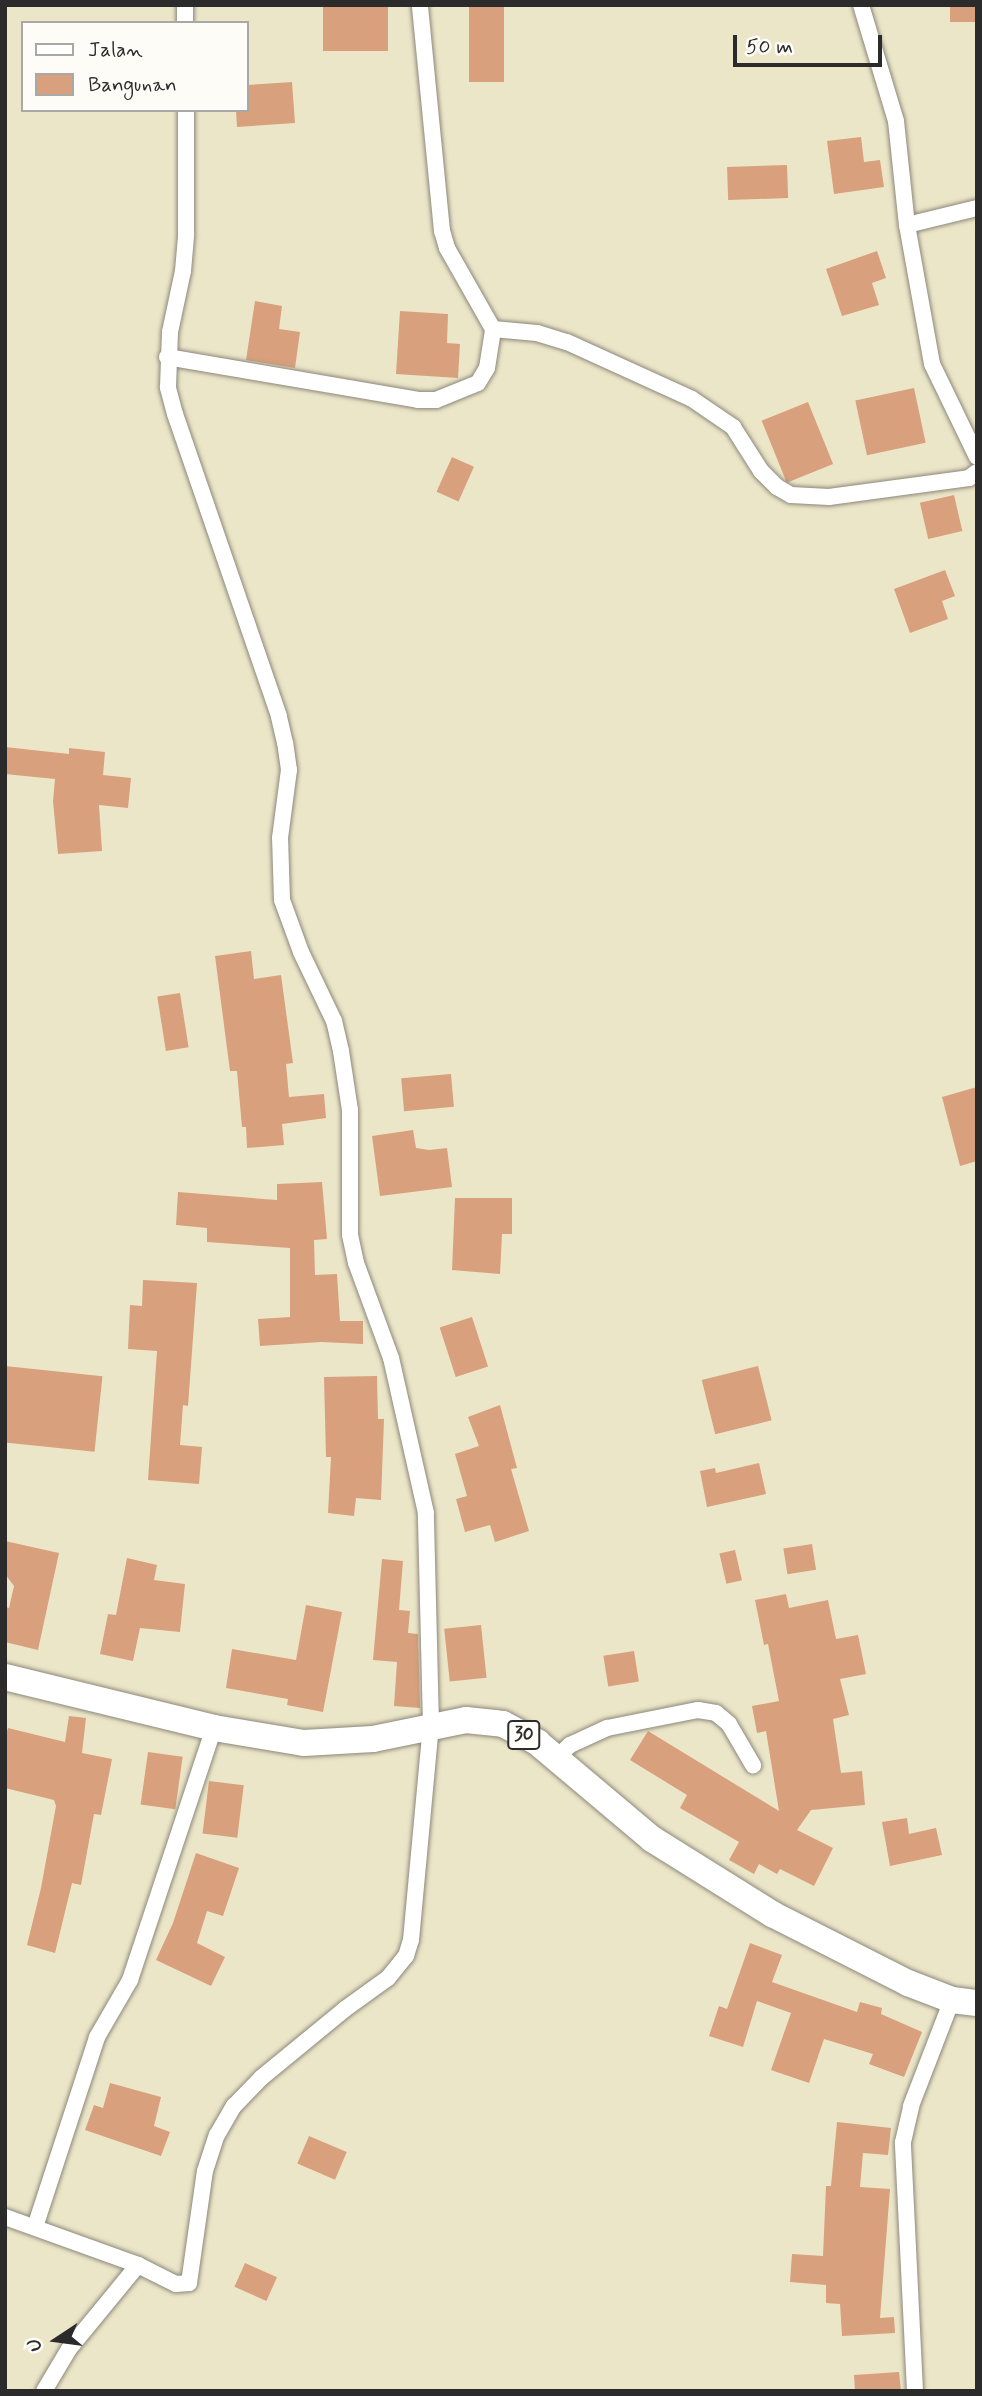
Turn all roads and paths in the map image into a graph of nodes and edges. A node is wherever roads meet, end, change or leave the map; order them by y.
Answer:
1 (420, 5) edge
2 (861, 5) edge
3 (186, 112) edge
4 (977, 208) edge
5 (906, 225) junction
6 (493, 330) junction
7 (167, 357) junction
8 (977, 457) edge
9 (977, 472) edge
10 (5, 1677) edge
11 (431, 1725) junction
12 (214, 1728) junction
13 (555, 1759) junction
14 (753, 1765) dead end
15 (964, 2002) edge
16 (5, 2217) edge
17 (35, 2227) junction
18 (138, 2265) junction
19 (44, 2391) edge
20 (915, 2391) edge

1 - 6 street
2 - 5 street
3 - 7 street
4 - 5 street
5 - 8 street
6 - 7 street
6 - 9 street
7 - 11 street
10 - 12 highway, 30
11 - 12 highway, 30
11 - 13 highway, 30
11 - 18 street
12 - 17 street
13 - 14 street
13 - 15 highway, 30
15 - 20 street
16 - 17 street
17 - 18 street
18 - 19 street

